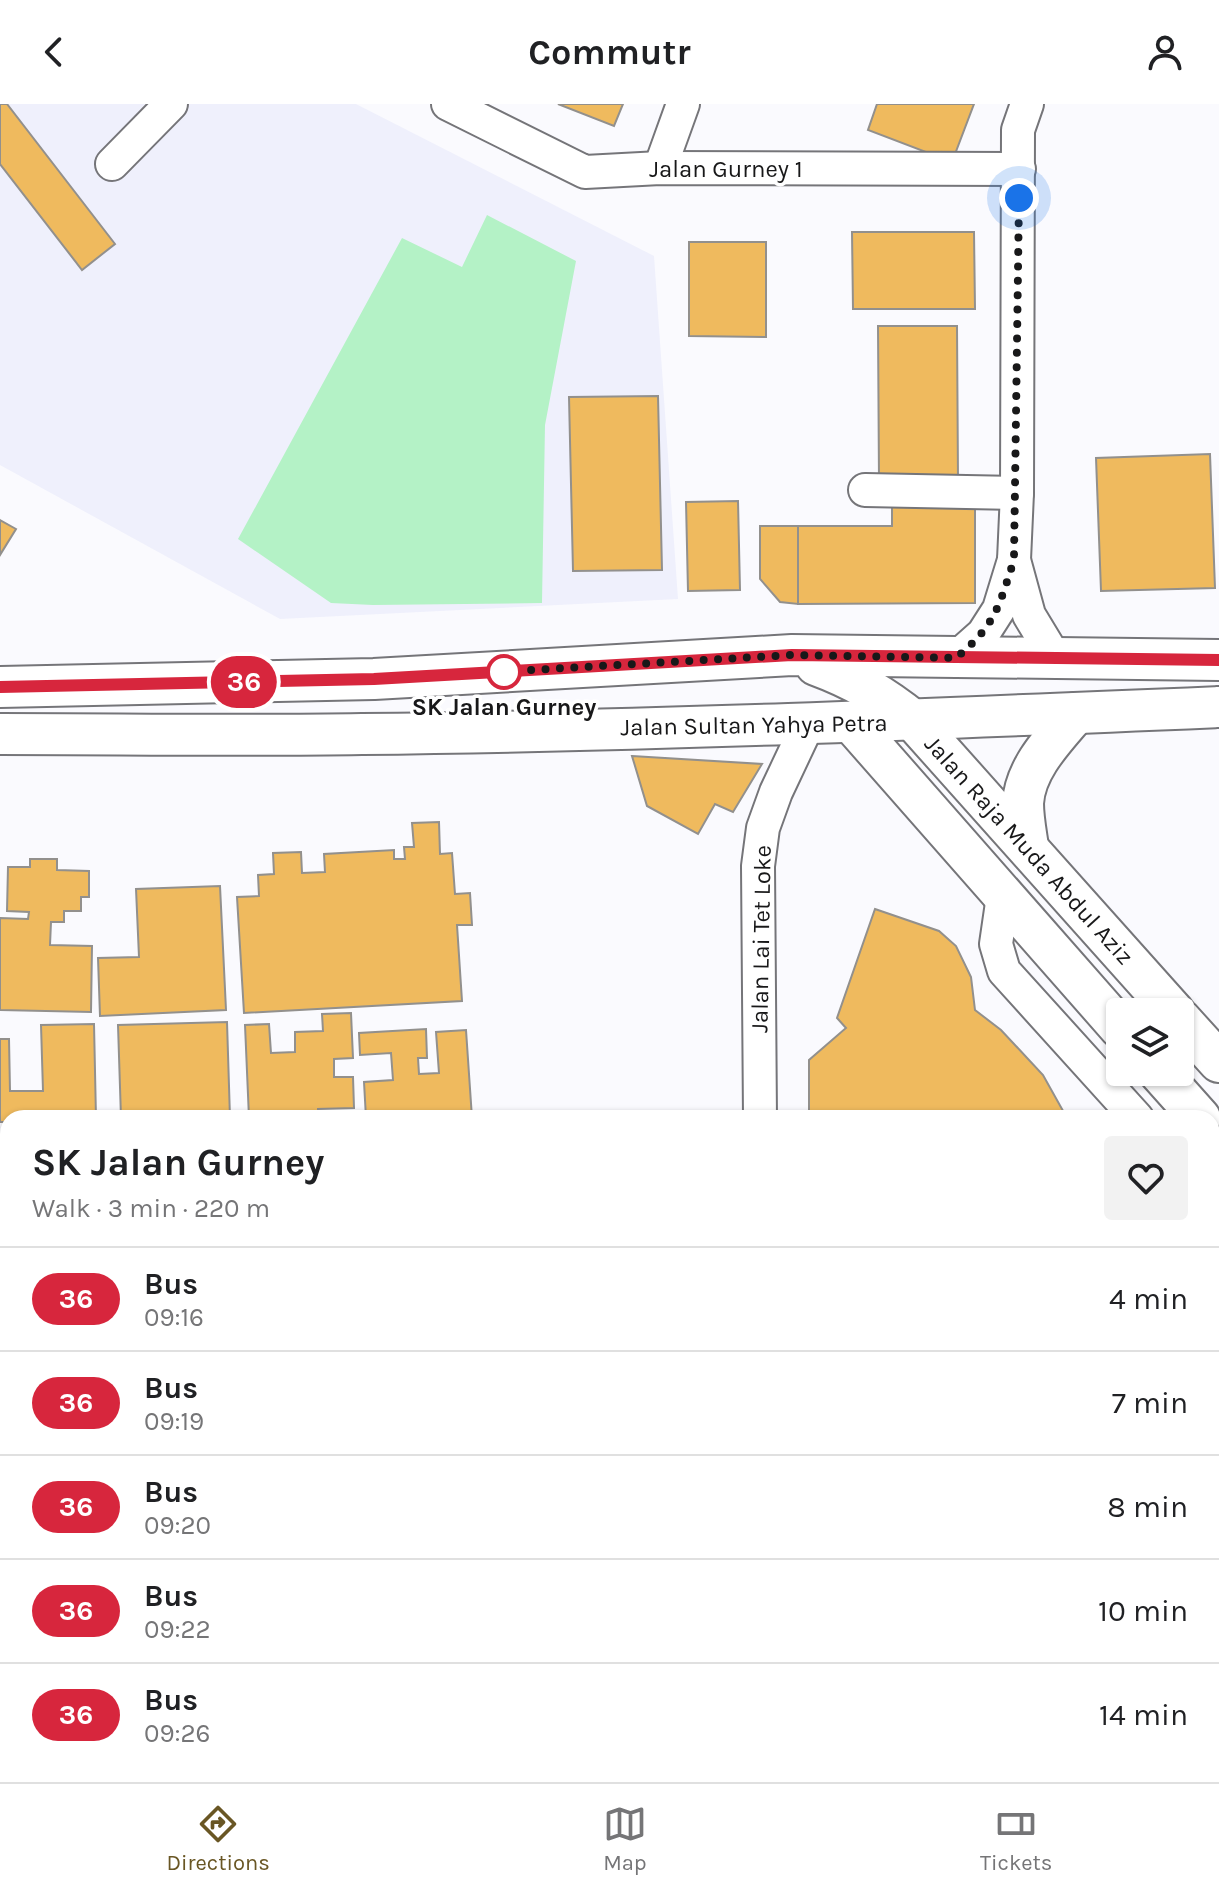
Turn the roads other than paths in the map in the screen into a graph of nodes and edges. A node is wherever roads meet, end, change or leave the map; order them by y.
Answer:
1 (171, 104) edge
2 (448, 104) edge
3 (683, 104) edge
4 (1027, 104) edge
5 (112, 164) dead end
6 (660, 168) junction
7 (1019, 169) junction
8 (865, 490) dead end
9 (1017, 493) junction
10 (1014, 560) junction
11 (792, 655) junction
12 (956, 658) junction
13 (1055, 658) junction
14 (1219, 660) edge
15 (0, 687) edge
16 (1219, 707) edge
17 (1076, 713) junction
18 (914, 721) junction
19 (809, 722) junction
20 (851, 722) junction
21 (0, 734) edge
22 (1028, 847) junction
23 (1003, 896) junction
24 (1162, 998) edge
25 (1106, 1012) edge
26 (1194, 1034) edge
27 (1219, 1062) edge
28 (1171, 1086) edge
29 (760, 1110) edge
30 (1130, 1110) edge
31 (1193, 1110) edge

1 - 5 street
2 - 6 street, Jalan Gurney 1
3 - 6 street
4 - 7 street
6 - 7 street, Jalan Gurney 1
7 - 9 street
8 - 9 street
9 - 10 street
10 - 12 street
10 - 13 street
11 - 12 main road
11 - 15 main road
11 - 18 main road, Jalan Raja Muda Abdul Aziz
12 - 13 main road
13 - 14 main road
16 - 17 main road, Jalan Sultan Yahya Petra
17 - 18 main road, Jalan Sultan Yahya Petra
17 - 22 main road
18 - 20 main road, Jalan Sultan Yahya Petra
18 - 22 main road, Jalan Raja Muda Abdul Aziz
19 - 20 main road, Jalan Sultan Yahya Petra
19 - 21 main road, Jalan Sultan Yahya Petra
19 - 29 street, Jalan Lai Tet Loke
20 - 23 main road, Jalan Raja Muda Abdul Aziz
22 - 24 main road, Jalan Raja Muda Abdul Aziz
23 - 25 main road, Jalan Raja Muda Abdul Aziz
23 - 30 street
26 - 27 main road
28 - 31 main road

